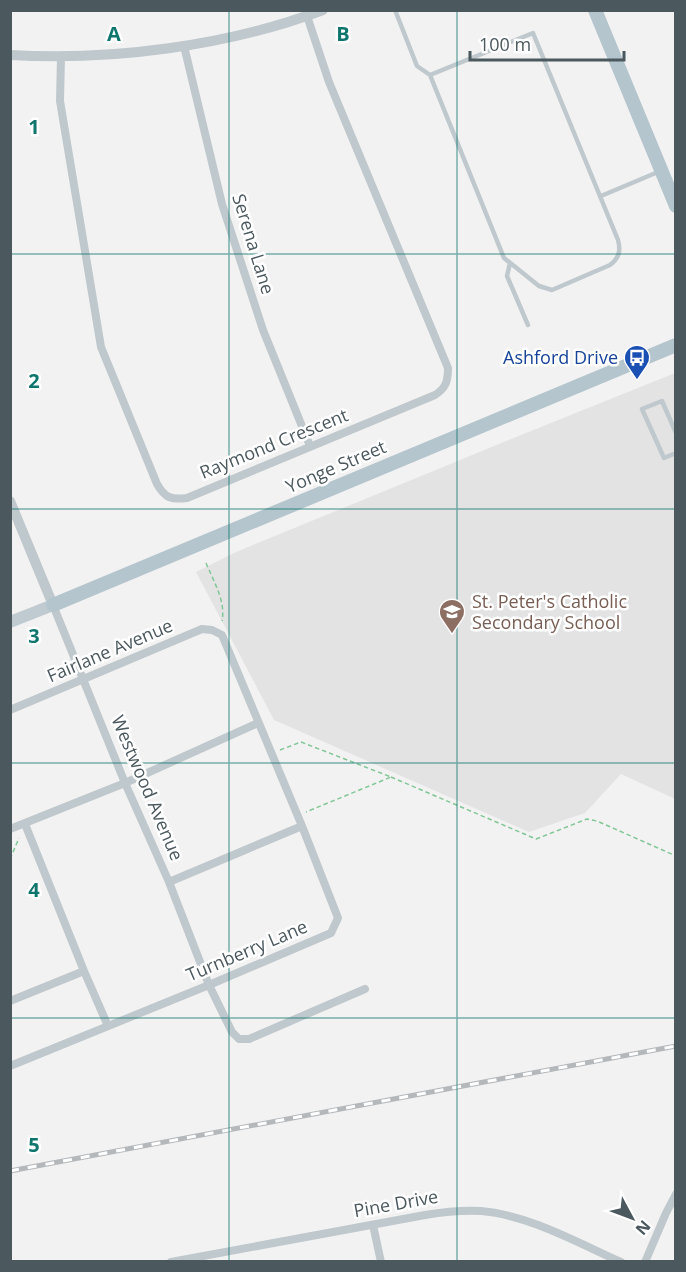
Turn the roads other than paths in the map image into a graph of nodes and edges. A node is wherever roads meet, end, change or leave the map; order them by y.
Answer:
1 (322, 10) edge
2 (394, 10) edge
3 (595, 10) edge
4 (307, 16) junction
5 (184, 46) junction
6 (10, 55) edge
7 (61, 56) junction
8 (430, 75) junction
9 (661, 171) junction
10 (601, 196) junction
11 (675, 206) edge
12 (510, 263) junction
13 (528, 325) dead end
14 (675, 345) edge
15 (675, 433) edge
16 (310, 446) junction
17 (675, 453) edge
18 (10, 501) edge
19 (53, 605) junction
20 (10, 622) edge
21 (222, 635) joint
22 (84, 680) junction
23 (10, 710) edge
24 (258, 723) junction
25 (125, 783) junction
26 (25, 824) junction
27 (302, 826) junction
28 (10, 830) edge
29 (169, 882) junction
30 (84, 971) junction
31 (209, 985) junction
32 (365, 989) dead end
33 (10, 1001) edge
34 (108, 1026) junction
35 (10, 1066) edge
36 (675, 1194) edge
37 (373, 1225) junction
38 (171, 1262) edge
39 (381, 1262) edge
40 (621, 1262) edge
41 (645, 1262) edge

1 - 4 street
2 - 8 lane
3 - 9 main road
4 - 5 street
4 - 16 street, Raymond Crescent
5 - 7 street
5 - 16 street, Serena Lane
6 - 7 street
7 - 16 street, Raymond Crescent
8 - 10 lane
8 - 12 lane
9 - 10 lane
9 - 11 main road
10 - 12 lane
12 - 13 lane
14 - 19 main road, Yonge Street
15 - 17 lane
18 - 19 street
19 - 20 main road, Yonge Street
19 - 22 street, Westwood Avenue
21 - 22 street, Fairlane Avenue
21 - 24 street, Turnberry Lane
22 - 23 street, Fairlane Avenue
22 - 25 street, Westwood Avenue
24 - 25 street
24 - 27 street, Turnberry Lane
25 - 26 street
25 - 29 street, Westwood Avenue
26 - 28 street
26 - 30 street
27 - 29 street
27 - 31 street, Turnberry Lane
29 - 31 street, Westwood Avenue
30 - 33 street
30 - 34 street
31 - 32 street, Westwood Avenue
31 - 34 street, Turnberry Lane
34 - 35 street, Turnberry Lane
36 - 41 street
37 - 38 street, Pine Drive
37 - 39 street
37 - 40 street, Pine Drive

